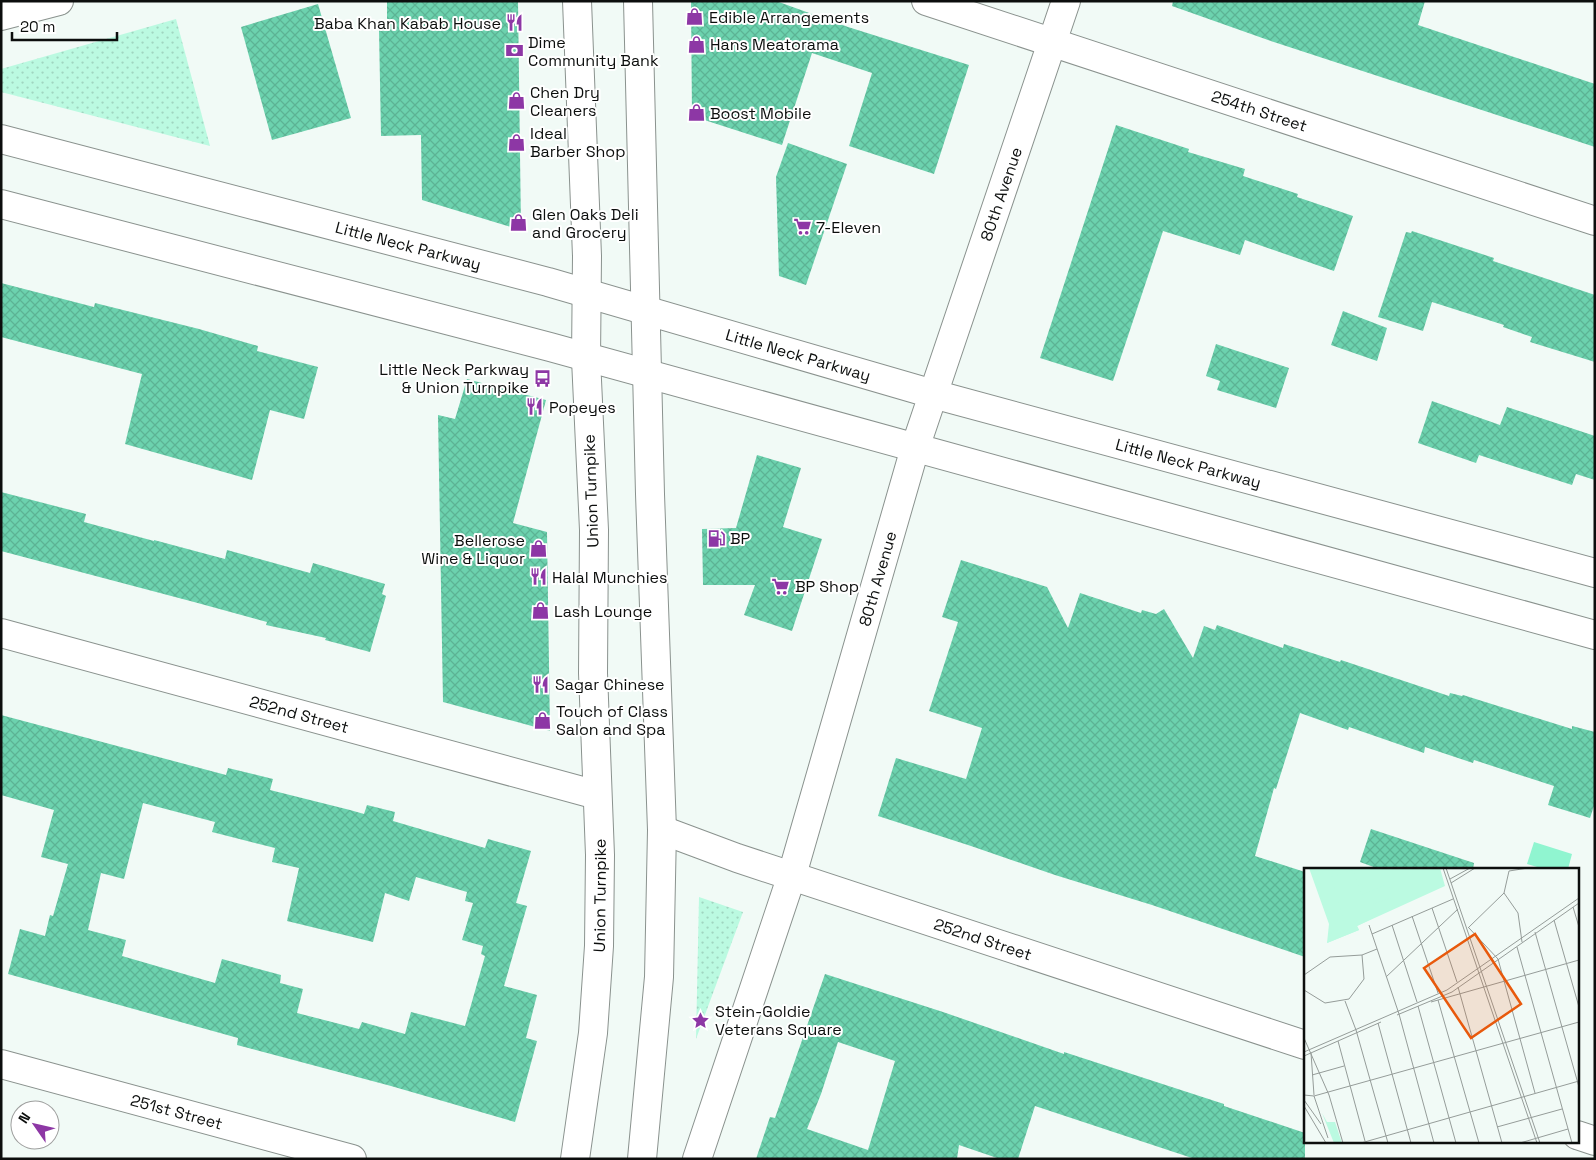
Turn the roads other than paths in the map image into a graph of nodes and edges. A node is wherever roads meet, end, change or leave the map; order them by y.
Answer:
1 (59, 1) edge
2 (577, 1) edge
3 (638, 1) edge
4 (926, 1) edge
5 (1066, 1) edge
6 (1, 16) edge
7 (1053, 42) junction
8 (1, 139) edge
9 (1, 204) edge
10 (1595, 221) edge
11 (587, 293) junction
12 (646, 309) junction
13 (586, 359) junction
14 (648, 376) junction
15 (933, 394) junction
16 (915, 448) junction
17 (1595, 573) edge
18 (1, 633) edge
19 (1595, 635) edge
20 (597, 795) junction
21 (662, 830) junction
22 (792, 875) junction
23 (1304, 1045) edge
24 (1, 1064) edge
25 (1578, 1135) edge
26 (1595, 1141) edge
27 (352, 1159) edge
28 (575, 1159) edge
29 (642, 1159) edge
30 (697, 1159) edge

1 - 6 main road
2 - 11 main road, Union Turnpike
3 - 12 main road
4 - 7 main road, 254th Street
5 - 7 main road, 80th Avenue
7 - 10 main road, 254th Street
7 - 15 main road, 80th Avenue
8 - 11 main road, Little Neck Parkway
9 - 13 main road
11 - 12 main road, Little Neck Parkway
11 - 13 main road, Union Turnpike
12 - 14 main road
12 - 15 main road, Little Neck Parkway
13 - 14 main road
13 - 20 main road, Union Turnpike
14 - 16 main road
14 - 21 main road
15 - 16 main road, 80th Avenue
15 - 17 main road, Little Neck Parkway
16 - 19 main road
16 - 22 main road, 80th Avenue
18 - 20 main road, 252nd Street
20 - 28 main road, Union Turnpike
21 - 22 main road, 252nd Street
21 - 29 main road
22 - 23 main road, 252nd Street
22 - 30 main road, 80th Avenue
24 - 27 main road, 251st Street
25 - 26 main road

